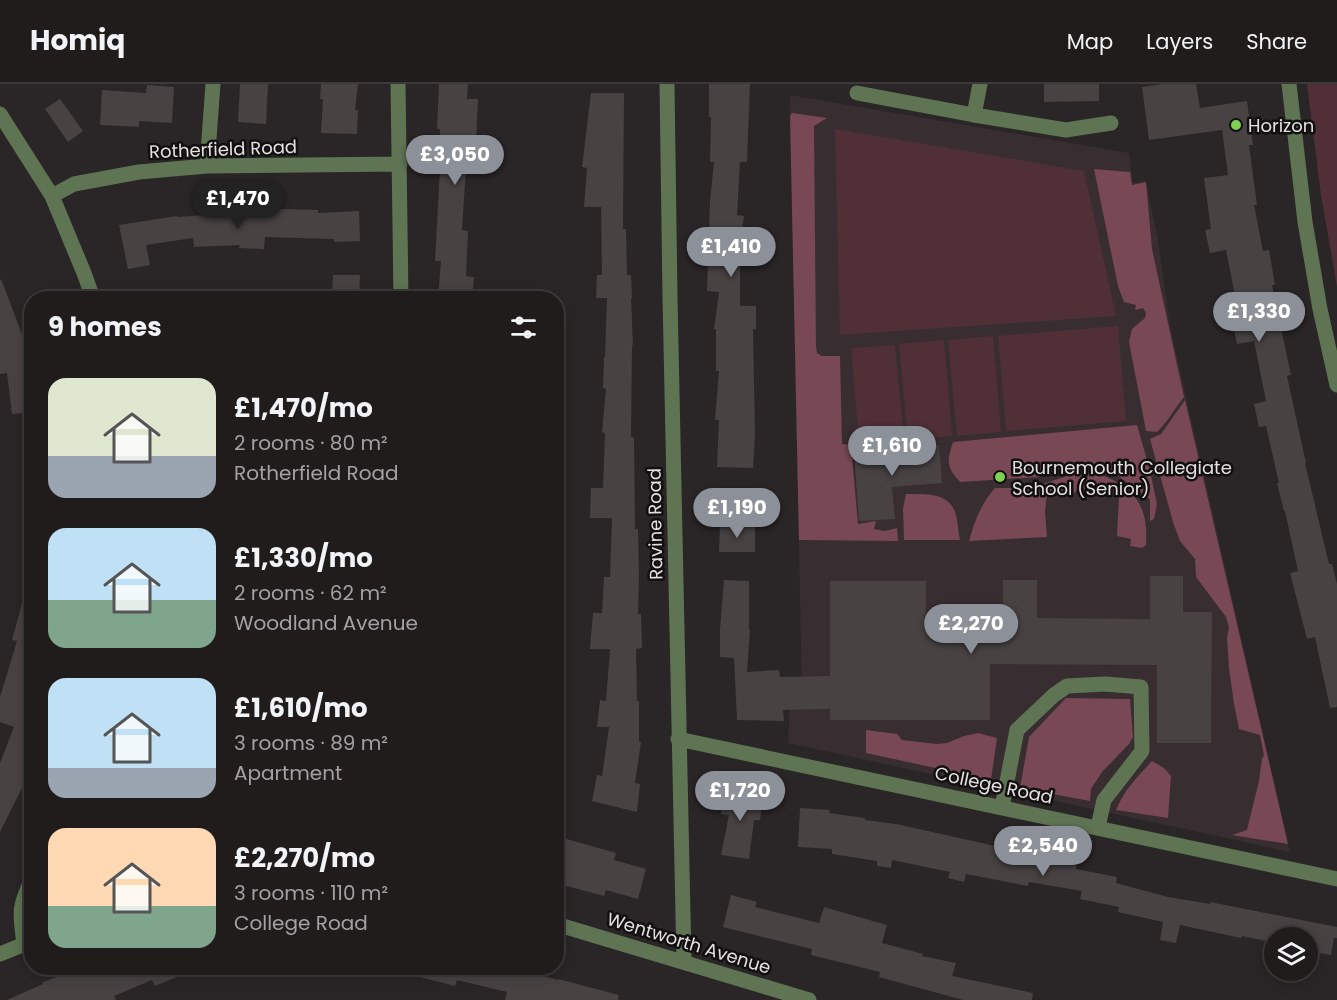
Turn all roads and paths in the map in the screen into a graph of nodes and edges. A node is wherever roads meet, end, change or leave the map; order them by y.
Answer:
1 (213, 84) edge
2 (398, 84) edge
3 (667, 84) edge
4 (980, 84) edge
5 (1289, 84) edge
6 (857, 93) dead end
7 (0, 114) edge
8 (974, 115) junction
9 (1111, 123) dead end
10 (400, 164) junction
11 (207, 166) junction
12 (52, 196) junction
13 (90, 291) edge
14 (401, 291) edge
15 (1337, 385) edge
16 (678, 739) junction
17 (1002, 807) junction
18 (1098, 827) junction
19 (1337, 879) edge
20 (24, 895) edge
21 (564, 926) edge
22 (24, 928) edge
23 (24, 945) edge
24 (0, 954) edge
25 (684, 962) junction
26 (809, 1000) edge

1 - 11 street
2 - 10 street
3 - 16 street, Ravine Road
4 - 8 street
5 - 15 street
6 - 8 street
7 - 12 street
8 - 9 street
10 - 11 street, Rotherfield Road
10 - 14 street
11 - 12 street, Rotherfield Road
12 - 13 street
16 - 17 street, College Road
16 - 25 street, Ravine Road
17 - 18 street, College Road
17 - 18 street
18 - 19 street, College Road
20 - 22 street
21 - 25 street, Wentworth Avenue
23 - 24 street
25 - 26 street, Wentworth Avenue

